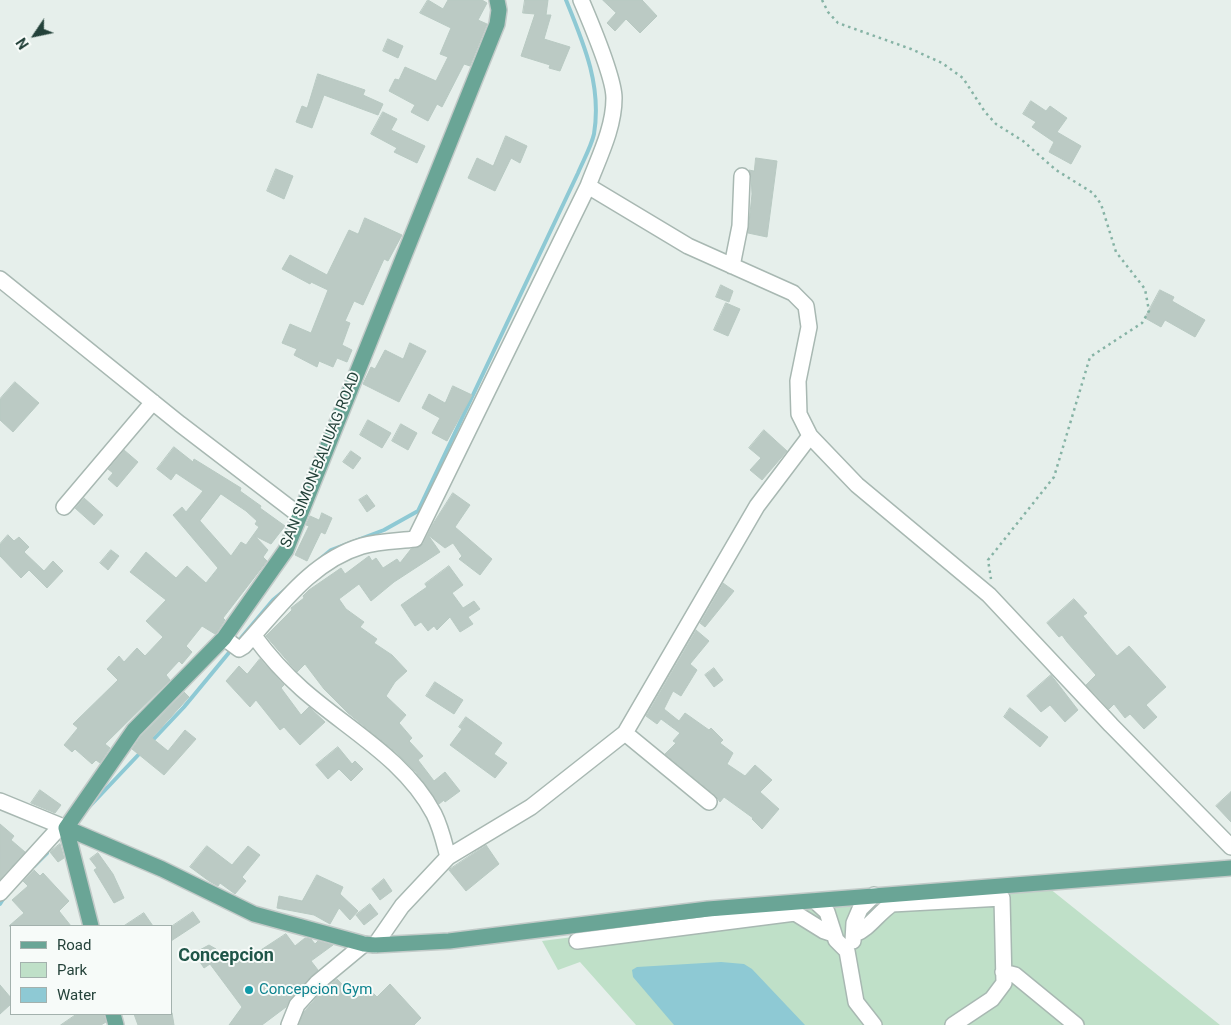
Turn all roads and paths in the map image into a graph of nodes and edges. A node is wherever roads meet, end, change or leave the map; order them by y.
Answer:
1 (497, 0) edge
2 (581, 0) edge
3 (822, 0) edge
4 (742, 176) dead end
5 (588, 186) junction
6 (732, 266) junction
7 (0, 280) edge
8 (153, 402) junction
9 (810, 436) junction
10 (64, 507) dead end
11 (299, 515) junction
12 (988, 595) junction
13 (254, 636) junction
14 (224, 638) junction
15 (625, 733) junction
16 (0, 801) edge
17 (709, 802) dead end
18 (63, 828) junction
19 (1231, 846) edge
20 (448, 857) junction
21 (1231, 868) edge
22 (0, 893) edge
23 (874, 895) junction
24 (815, 901) junction
25 (91, 925) edge
26 (833, 934) junction
27 (854, 934) junction
28 (577, 941) dead end
29 (370, 944) junction
30 (847, 951) junction
31 (1003, 972) junction
32 (289, 1025) edge
33 (874, 1025) edge
34 (953, 1025) edge
35 (1076, 1025) edge

1 - 11 main road, SAN SIMON-BALIUAG ROAD
2 - 5 street
3 - 12 path
4 - 6 street
5 - 6 street
5 - 13 street
6 - 9 street
7 - 8 street
8 - 10 street
8 - 11 street
9 - 12 street
9 - 15 street
11 - 14 main road, SAN SIMON-BALIUAG ROAD
12 - 19 street
13 - 14 street
13 - 20 street
14 - 18 main road, SAN SIMON-BALIUAG ROAD
15 - 17 street
15 - 20 street
16 - 18 street
18 - 22 street
18 - 25 main road
18 - 29 main road
20 - 29 street
21 - 23 main road
23 - 24 main road
23 - 27 street
24 - 26 street
24 - 29 main road
26 - 28 street
26 - 30 street
27 - 30 street
27 - 31 street
29 - 32 street
30 - 33 street
31 - 34 street
31 - 35 street

